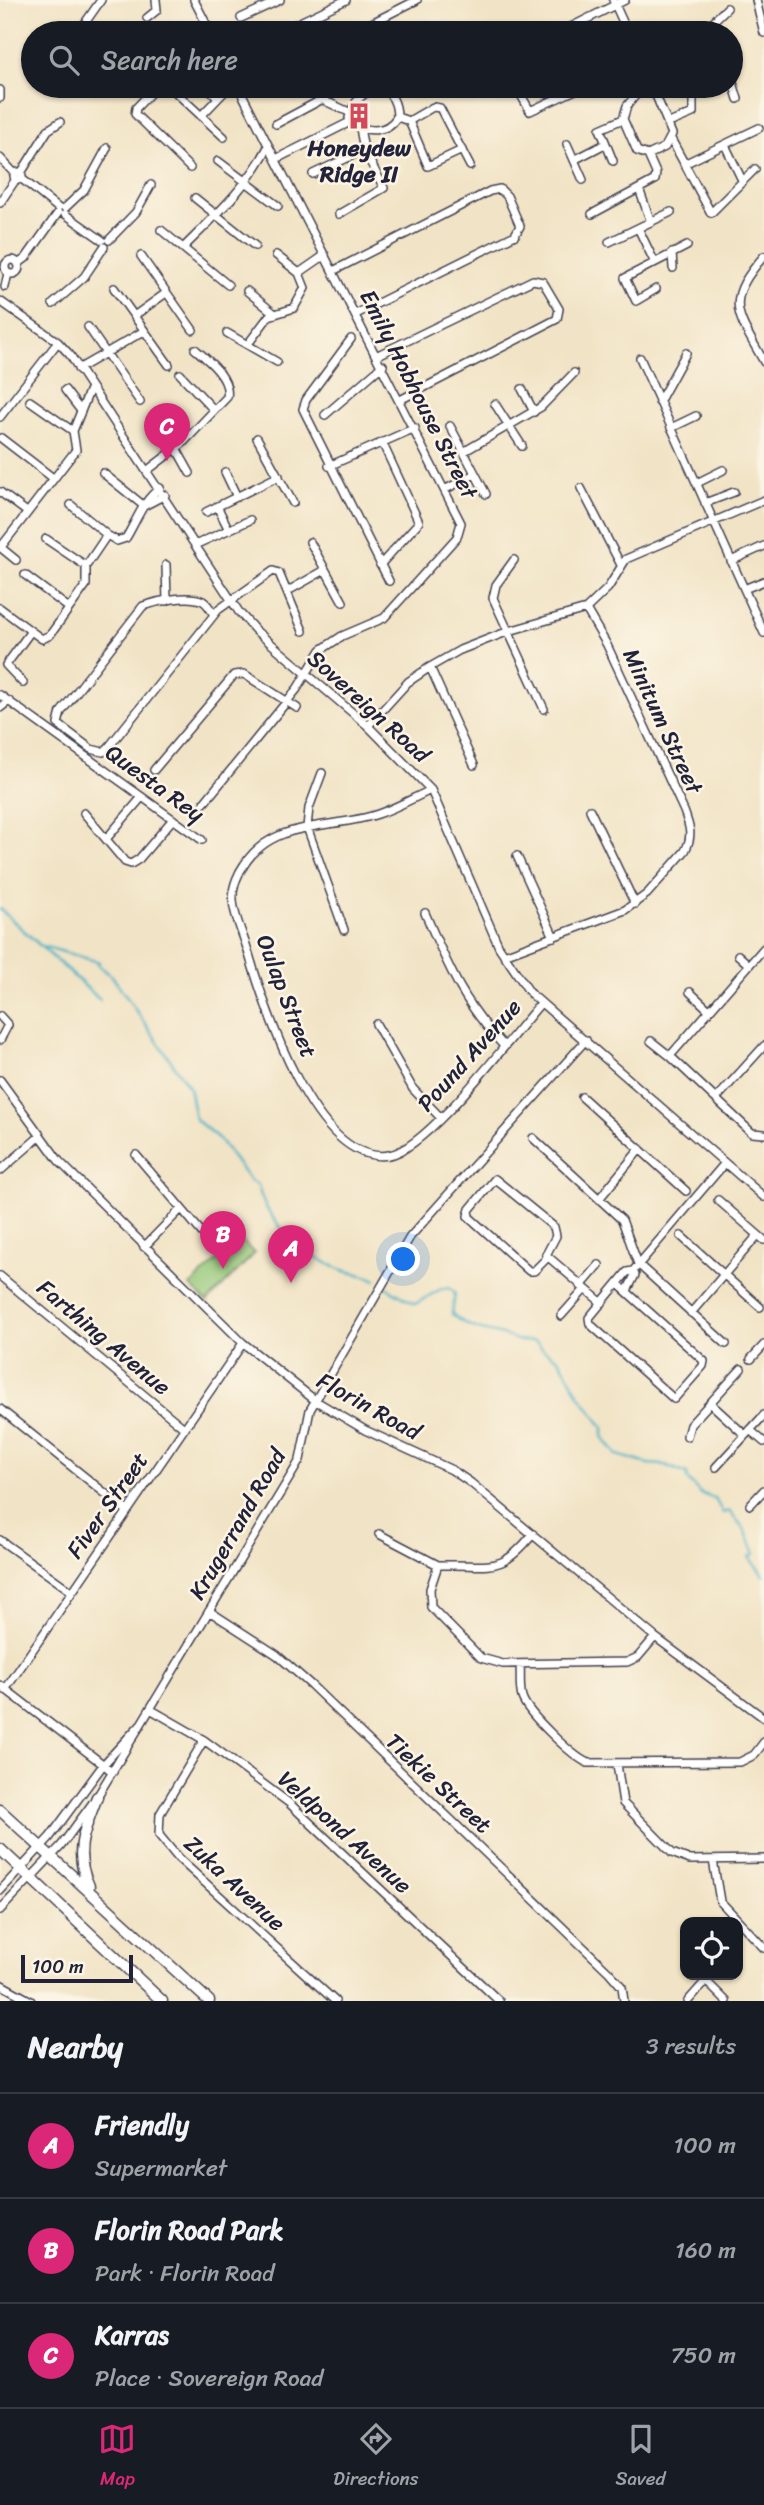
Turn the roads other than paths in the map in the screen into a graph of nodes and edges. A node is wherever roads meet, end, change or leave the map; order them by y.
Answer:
1 (101, 0) edge
2 (156, 0) edge
3 (194, 0) edge
4 (280, 0) edge
5 (346, 0) edge
6 (417, 0) edge
7 (625, 0) edge
8 (756, 0) edge
9 (264, 3) edge
10 (614, 3) edge
11 (727, 8) dead end
12 (147, 18) dead end
13 (242, 18) dead end
14 (378, 20) edge
15 (86, 21) edge
16 (205, 21) edge
17 (303, 21) edge
18 (581, 21) edge
19 (622, 21) edge
20 (713, 21) edge
21 (764, 33) edge
22 (0, 90) edge
23 (145, 98) edge
24 (182, 98) edge
25 (218, 98) edge
26 (244, 98) edge
27 (326, 98) edge
28 (359, 98) edge
29 (391, 98) edge
30 (523, 98) edge
31 (553, 98) edge
32 (633, 98) edge
33 (658, 98) edge
34 (692, 98) edge
35 (0, 99) edge
36 (323, 100) junction
37 (201, 116) junction
38 (350, 117) junction
39 (397, 117) junction
40 (623, 119) junction
41 (409, 121) junction
42 (60, 122) dead end
43 (669, 123) junction
44 (276, 124) dead end
45 (360, 128) junction
46 (758, 128) dead end
47 (224, 138) dead end
48 (671, 139) junction
49 (567, 144) dead end
50 (605, 144) junction
51 (725, 145) junction
52 (268, 147) junction
53 (107, 148) dead end
54 (365, 150) junction
55 (462, 150) junction
56 (648, 155) junction
57 (0, 159) edge
58 (276, 159) junction
59 (574, 160) junction
60 (218, 161) dead end
61 (613, 161) dead end
62 (684, 164) junction
63 (470, 166) dead end
64 (190, 168) dead end
65 (755, 169) dead end
66 (313, 174) dead end
67 (18, 176) junction
68 (583, 180) dead end
69 (742, 180) junction
70 (246, 181) junction
71 (151, 185) dead end
72 (639, 190) junction
73 (195, 198) dead end
74 (0, 203) edge
75 (278, 206) dead end
76 (62, 211) junction
77 (671, 212) dead end
78 (339, 214) dead end
79 (592, 214) dead end
80 (218, 215) junction
81 (651, 222) junction
82 (638, 228) junction
83 (161, 230) dead end
84 (105, 242) junction
85 (609, 242) dead end
86 (255, 246) dead end
87 (687, 246) dead end
88 (184, 247) junction
89 (672, 253) junction
90 (276, 255) dead end
91 (325, 255) junction
92 (141, 256) dead end
93 (764, 256) edge
94 (654, 261) junction
95 (673, 268) dead end
96 (333, 271) junction
97 (299, 272) junction
98 (228, 285) dead end
99 (5, 287) dead end
100 (114, 288) dead end
101 (656, 289) dead end
102 (247, 291) dead end
103 (166, 293) junction
104 (0, 301) edge
105 (53, 304) dead end
106 (275, 314) junction
107 (356, 314) junction
108 (134, 316) junction
109 (88, 327) dead end
110 (193, 330) dead end
111 (144, 331) junction
112 (227, 332) dead end
113 (351, 339) dead end
114 (58, 342) junction
115 (248, 344) junction
116 (195, 349) dead end
117 (107, 352) junction
118 (686, 353) dead end
119 (377, 355) junction
120 (640, 358) dead end
121 (764, 360) edge
122 (277, 362) dead end
123 (169, 365) dead end
124 (383, 365) junction
125 (78, 369) junction
126 (573, 373) dead end
127 (180, 374) dead end
128 (90, 389) junction
129 (522, 389) dead end
130 (65, 390) dead end
131 (400, 400) junction
132 (30, 401) dead end
133 (140, 401) dead end
134 (659, 402) junction
135 (495, 404) dead end
136 (102, 407) junction
137 (82, 409) junction
138 (214, 410) junction
139 (534, 411) junction
140 (156, 414) dead end
141 (325, 415) dead end
142 (696, 416) dead end
143 (0, 417) edge
144 (450, 426) dead end
145 (510, 427) junction
146 (415, 428) junction
147 (671, 428) junction
148 (73, 431) junction
149 (1, 438) edge
150 (257, 438) dead end
151 (382, 442) junction
152 (179, 446) junction
153 (522, 446) dead end
154 (465, 452) junction
155 (329, 466) junction
156 (148, 470) junction
157 (723, 470) dead end
158 (225, 472) dead end
159 (103, 473) dead end
160 (190, 473) dead end
161 (475, 474) junction
162 (279, 476) junction
163 (53, 478) junction
164 (696, 484) junction
165 (160, 488) junction
166 (581, 488) dead end
167 (446, 489) junction
168 (0, 492) edge
169 (734, 492) dead end
170 (486, 494) dead end
171 (164, 495) junction
172 (237, 497) junction
173 (764, 500) edge
174 (293, 503) dead end
175 (705, 503) junction
176 (71, 505) dead end
177 (144, 506) junction
178 (217, 506) junction
179 (27, 512) junction
180 (206, 512) dead end
181 (250, 520) dead end
182 (715, 523) junction
183 (229, 530) junction
184 (107, 535) junction
185 (46, 539) dead end
186 (310, 542) dead end
187 (197, 544) junction
188 (764, 546) edge
189 (0, 547) edge
190 (16, 560) dead end
191 (514, 560) dead end
192 (732, 561) junction
193 (166, 565) dead end
194 (380, 565) junction
195 (621, 565) junction
196 (86, 566) junction
197 (326, 570) junction
198 (25, 575) dead end
199 (388, 581) dead end
200 (764, 581) edge
201 (744, 589) junction
202 (288, 591) junction
203 (231, 599) junction
204 (167, 601) junction
205 (343, 602) dead end
206 (0, 608) edge
207 (69, 608) junction
208 (586, 610) junction
209 (214, 615) junction
210 (760, 615) edge
211 (31, 631) junction
212 (303, 631) dead end
213 (509, 631) junction
214 (764, 633) edge
215 (3, 663) edge
216 (430, 667) junction
217 (305, 672) junction
218 (23, 683) dead end
219 (0, 695) edge
220 (9, 701) junction
221 (287, 701) junction
222 (0, 708) edge
223 (297, 708) dead end
224 (544, 709) dead end
225 (368, 726) junction
226 (474, 765) dead end
227 (154, 770) dead end
228 (322, 773) dead end
229 (431, 790) junction
230 (142, 797) junction
231 (204, 803) dead end
232 (590, 810) dead end
233 (84, 813) dead end
234 (173, 819) junction
235 (307, 827) junction
236 (107, 838) junction
237 (202, 840) dead end
238 (517, 856) dead end
239 (635, 904) junction
240 (425, 914) dead end
241 (344, 930) dead end
242 (554, 937) junction
243 (764, 948) edge
244 (504, 955) junction
245 (738, 955) dead end
246 (749, 965) junction
247 (690, 992) dead end
248 (541, 1003) junction
249 (709, 1010) junction
250 (0, 1016) edge
251 (376, 1024) dead end
252 (0, 1040) edge
253 (586, 1040) junction
254 (651, 1041) dead end
255 (503, 1045) junction
256 (764, 1046) edge
257 (670, 1056) junction
258 (0, 1080) edge
259 (582, 1097) dead end
260 (716, 1100) junction
261 (441, 1118) junction
262 (764, 1134) edge
263 (39, 1137) junction
264 (533, 1139) dead end
265 (640, 1149) junction
266 (136, 1155) dead end
267 (390, 1155) joint
268 (725, 1163) junction
269 (0, 1171) edge
270 (686, 1191) dead end
271 (763, 1194) edge
272 (599, 1199) junction
273 (718, 1200) dead end
274 (181, 1209) junction
275 (203, 1234) dead end
276 (681, 1236) dead end
277 (761, 1238) edge
278 (144, 1247) junction
279 (548, 1257) junction
280 (599, 1265) dead end
281 (636, 1267) junction
282 (724, 1275) junction
283 (0, 1276) edge
284 (618, 1284) junction
285 (583, 1287) junction
286 (627, 1291) junction
287 (602, 1303) junction
288 (760, 1307) dead end
289 (691, 1313) junction
290 (561, 1316) dead end
291 (243, 1343) junction
292 (726, 1344) dead end
293 (764, 1345) edge
294 (751, 1359) dead end
295 (741, 1369) dead end
296 (316, 1401) junction
297 (710, 1403) junction
298 (0, 1409) edge
299 (764, 1415) edge
300 (184, 1427) junction
301 (747, 1433) junction
302 (687, 1436) dead end
303 (764, 1442) edge
304 (716, 1467) dead end
305 (764, 1490) edge
306 (750, 1506) dead end
307 (126, 1510) junction
308 (379, 1534) dead end
309 (533, 1534) junction
310 (0, 1539) edge
311 (438, 1564) junction
312 (71, 1591) junction
313 (209, 1611) junction
314 (655, 1637) junction
315 (520, 1664) junction
316 (2, 1688) edge
317 (150, 1709) junction
318 (764, 1718) edge
319 (140, 1727) junction
320 (204, 1740) junction
321 (764, 1742) edge
322 (617, 1764) junction
323 (103, 1765) junction
324 (113, 1772) junction
325 (97, 1797) junction
326 (0, 1810) edge
327 (40, 1846) junction
328 (0, 1849) edge
329 (52, 1856) junction
330 (764, 1859) edge
331 (713, 1860) junction
332 (20, 1867) junction
333 (32, 1878) junction
334 (0, 1891) edge
335 (91, 1891) junction
336 (0, 1910) edge
337 (764, 1948) edge
338 (707, 1980) edge
339 (710, 1980) edge
340 (0, 1984) edge
341 (31, 2001) edge
342 (162, 2001) edge
343 (209, 2001) edge
344 (335, 2001) edge
345 (499, 2001) edge
346 (624, 2001) edge
347 (688, 2001) edge
348 (726, 2001) edge

1 - 15 street
2 - 12 street
3 - 16 street
4 - 9 street
5 - 17 street
6 - 14 street
7 - 10 street
8 - 21 street
9 - 13 street
10 - 18 street
10 - 19 street
11 - 20 street
22 - 35 street
23 - 64 street
24 - 37 street
25 - 37 street
26 - 52 street, Emily Hobhouse Street
27 - 36 street
28 - 38 street
29 - 39 street
30 - 31 street
32 - 40 street
33 - 43 street
34 - 43 street
36 - 38 street
36 - 44 street
37 - 47 street
38 - 45 street
38 - 58 street
39 - 41 street
39 - 45 street
40 - 50 street
40 - 56 street
41 - 55 street
41 - 55 street
42 - 67 street
43 - 48 street
45 - 54 street
46 - 51 street
48 - 56 street
48 - 62 street
49 - 59 street
50 - 59 street
50 - 61 street
51 - 62 street
51 - 69 street
52 - 58 street, Emily Hobhouse Street
52 - 70 street
53 - 76 street
54 - 66 street
54 - 78 street
55 - 63 street
56 - 72 street
57 - 67 street
58 - 91 street, Emily Hobhouse Street
59 - 68 street
60 - 70 street
62 - 69 street
65 - 69 street
67 - 74 street
67 - 76 street
70 - 75 street
70 - 80 street
71 - 84 street
72 - 79 street
72 - 81 street
73 - 80 street
76 - 84 street
76 - 99 street
77 - 81 street
80 - 86 street
80 - 88 street
81 - 82 street
82 - 85 street
82 - 94 street
83 - 88 street
84 - 105 street
87 - 89 street
88 - 98 street
89 - 94 street
89 - 95 street
90 - 97 street
91 - 96 street, Emily Hobhouse Street
91 - 97 street
92 - 103 street
93 - 121 street
94 - 101 street
96 - 107 street, Emily Hobhouse Street
96 - 107 street
97 - 106 street
100 - 108 street
102 - 106 street
103 - 108 street
103 - 110 street
104 - 114 street, Sovereign Road
106 - 115 street
107 - 119 street, Emily Hobhouse Street
108 - 111 street
109 - 117 street
111 - 117 street
111 - 123 street
112 - 115 street
113 - 155 street
114 - 125 street, Sovereign Road
114 - 143 street
115 - 122 street
116 - 138 street
117 - 125 street
117 - 133 street
118 - 134 street
119 - 124 street, Emily Hobhouse Street
119 - 131 street
120 - 134 street
124 - 131 street, Emily Hobhouse Street
124 - 141 street
125 - 128 street, Sovereign Road
126 - 139 street
127 - 138 street
128 - 136 street, Sovereign Road
128 - 137 street
129 - 139 street
130 - 137 street
131 - 146 street, Emily Hobhouse Street
132 - 148 street
134 - 147 street
135 - 145 street
136 - 137 street
136 - 156 street, Sovereign Road
137 - 148 street
138 - 152 street
139 - 145 street
140 - 152 street
142 - 147 street
144 - 154 street
145 - 153 street
145 - 154 street
146 - 151 street
146 - 167 street, Emily Hobhouse Street
147 - 164 street
148 - 163 street
149 - 163 street
150 - 162 street
151 - 155 street
151 - 194 street
152 - 156 street
152 - 160 street
154 - 161 street
155 - 194 street
156 - 165 street, Sovereign Road
157 - 164 street
158 - 172 street
159 - 177 street
161 - 167 street
161 - 170 street
162 - 172 street
162 - 174 street
163 - 179 street
164 - 175 street
165 - 171 street, Sovereign Road
165 - 177 street
166 - 195 street
167 - 217 street, Emily Hobhouse Street
168 - 179 street
169 - 175 street
171 - 177 street
171 - 187 street, Sovereign Road
172 - 178 street
173 - 182 street
175 - 182 street
176 - 184 street
177 - 184 street
178 - 180 street
178 - 183 street
179 - 189 street
181 - 183 street
182 - 192 street
182 - 195 street
183 - 187 street
184 - 196 street
185 - 196 street
186 - 197 street
187 - 203 street, Sovereign Road
188 - 192 street
189 - 190 street
191 - 213 street
192 - 201 street
193 - 204 street
194 - 199 street
195 - 208 street
196 - 207 street
197 - 202 street
197 - 205 street
198 - 207 street
200 - 201 street
201 - 210 street
202 - 203 street
202 - 212 street
203 - 209 street
203 - 217 street, Sovereign Road
204 - 209 street
204 - 209 street
206 - 211 street
207 - 211 street
208 - 213 street
208 - 239 street, Minitum Street
210 - 214 street
211 - 215 street
213 - 216 street
213 - 224 street
215 - 218 street
216 - 225 street
216 - 226 street
217 - 221 street, Emily Hobhouse Street
217 - 225 street, Sovereign Road
219 - 220 street, Questa Rey
220 - 222 street
220 - 230 street, Questa Rey
221 - 223 street
221 - 227 street
221 - 231 street, Emily Hobhouse Street
225 - 229 street, Sovereign Road
228 - 235 street
229 - 235 street
229 - 244 street, Sovereign Road
230 - 234 street, Questa Rey
230 - 236 street
232 - 239 street
233 - 236 street
234 - 236 street
234 - 237 street, Questa Rey
235 - 241 street
235 - 267 street, Oulap Street
238 - 242 street
239 - 242 street
240 - 255 street
242 - 244 street
243 - 246 street
244 - 248 street, Sovereign Road
245 - 246 street
246 - 249 street
247 - 249 street
248 - 253 street, Sovereign Road
248 - 255 street, Pound Avenue
249 - 257 street
250 - 252 street
251 - 261 street
253 - 268 street, Sovereign Road
253 - 296 street, Krugerrand Road
254 - 257 street
255 - 261 street, Pound Avenue
256 - 260 street
257 - 260 street
258 - 263 street, Florin Road
259 - 265 street
260 - 262 street
261 - 267 street, Pound Avenue
263 - 269 street
263 - 278 street, Florin Road
264 - 272 street
265 - 270 street
265 - 272 street
266 - 274 street
268 - 271 street, Sovereign Road
268 - 281 street
272 - 281 street
273 - 277 street
274 - 275 street
274 - 278 street
276 - 282 street
277 - 282 street
278 - 291 street, Florin Road
279 - 279 street
279 - 285 street
280 - 285 street
281 - 284 street
281 - 286 street
281 - 289 street
282 - 288 street
282 - 289 street
283 - 300 street, Farthing Avenue
284 - 286 street
284 - 287 street
285 - 287 street
285 - 290 street
286 - 287 street
289 - 292 street
291 - 296 street, Florin Road
291 - 300 street, Fiver Street
293 - 294 street
295 - 297 street
296 - 309 street, Florin Road
296 - 313 street, Krugerrand Road
297 - 301 street
297 - 302 street
298 - 307 street
299 - 301 street
300 - 307 street, Fiver Street
301 - 303 street
301 - 304 street
305 - 306 street
307 - 312 street, Fiver Street
308 - 311 street
309 - 311 street
309 - 314 street, Florin Road
310 - 312 street
311 - 315 street
312 - 316 street, Fiver Street
313 - 317 street, Krugerrand Road
313 - 346 street, Tiekie Street
314 - 315 street
314 - 318 street, Florin Road
315 - 322 street
316 - 323 street
317 - 319 street, Krugerrand Road
317 - 320 street, Veldpond Avenue
319 - 323 street, Krugerrand Road
319 - 324 street, Krugerrand Road
320 - 344 street, Zuka Avenue
320 - 345 street, Veldpond Avenue
321 - 322 street
322 - 331 street
323 - 324 street
323 - 327 street, Krugerrand Road
324 - 325 street, Krugerrand Road
325 - 329 street, Krugerrand Road
325 - 335 main road
326 - 327 main road
327 - 329 main road
327 - 332 street, Krugerrand Road
328 - 332 main road
329 - 333 street, Krugerrand Road
329 - 335 main road
330 - 331 street
331 - 337 street
332 - 333 main road
332 - 334 street, Krugerrand Road
333 - 336 street, Krugerrand Road
333 - 342 main road
335 - 343 main road
338 - 347 street
339 - 348 street
340 - 341 street

